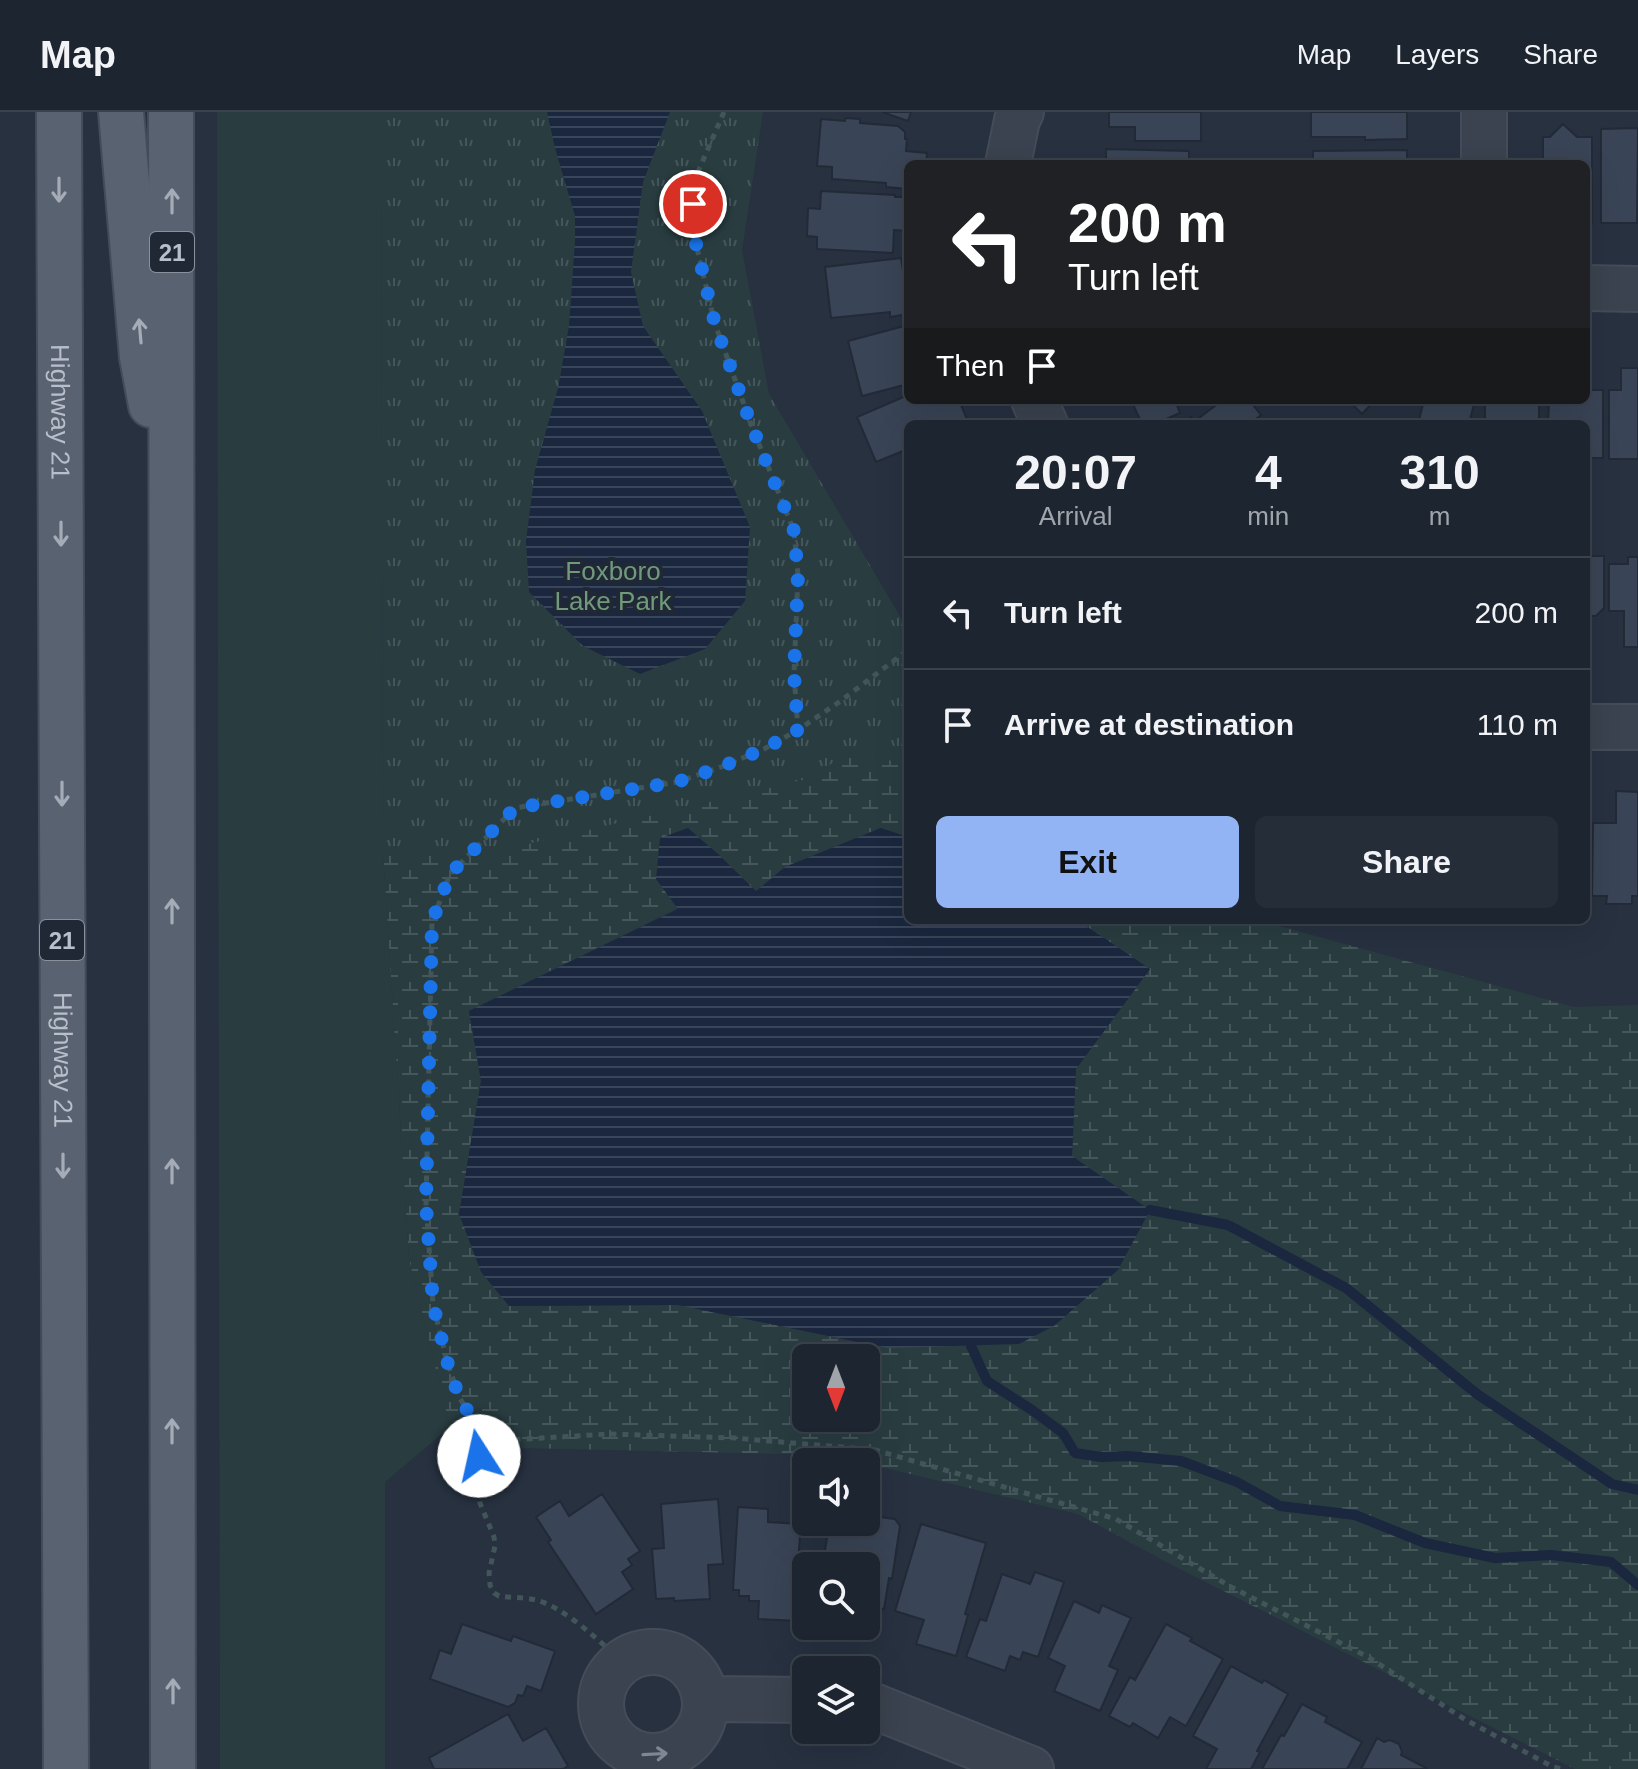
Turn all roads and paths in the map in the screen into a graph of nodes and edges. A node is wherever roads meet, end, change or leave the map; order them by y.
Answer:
1 (59, 112) edge
2 (121, 112) edge
3 (171, 112) edge
4 (724, 112) edge
5 (1021, 112) edge
6 (1484, 112) edge
7 (1009, 160) edge
8 (1484, 160) edge
9 (1590, 288) edge
10 (1638, 289) edge
11 (172, 518) junction
12 (904, 653) edge
13 (1590, 727) edge
14 (1638, 727) edge
15 (798, 730) junction
16 (480, 1431) junction
17 (622, 1662) junction
18 (705, 1699) junction
19 (792, 1700) edge
20 (880, 1709) edge
21 (653, 1762) edge
22 (66, 1769) edge
23 (173, 1769) edge
24 (1031, 1769) edge
25 (1562, 1769) edge

1 -> 22 main road, Highway 21 / 21
11 -> 2 main road
11 -> 3 main road, 21
4 - 15 path
5 - 7 street
6 - 8 street
9 - 10 street
23 -> 11 main road, 21
12 - 15 path
13 - 14 street
15 - 16 path
16 - 17 path
16 - 25 path
17 - 18 street
17 - 21 street
18 - 19 street
21 -> 18 street
20 - 24 street

